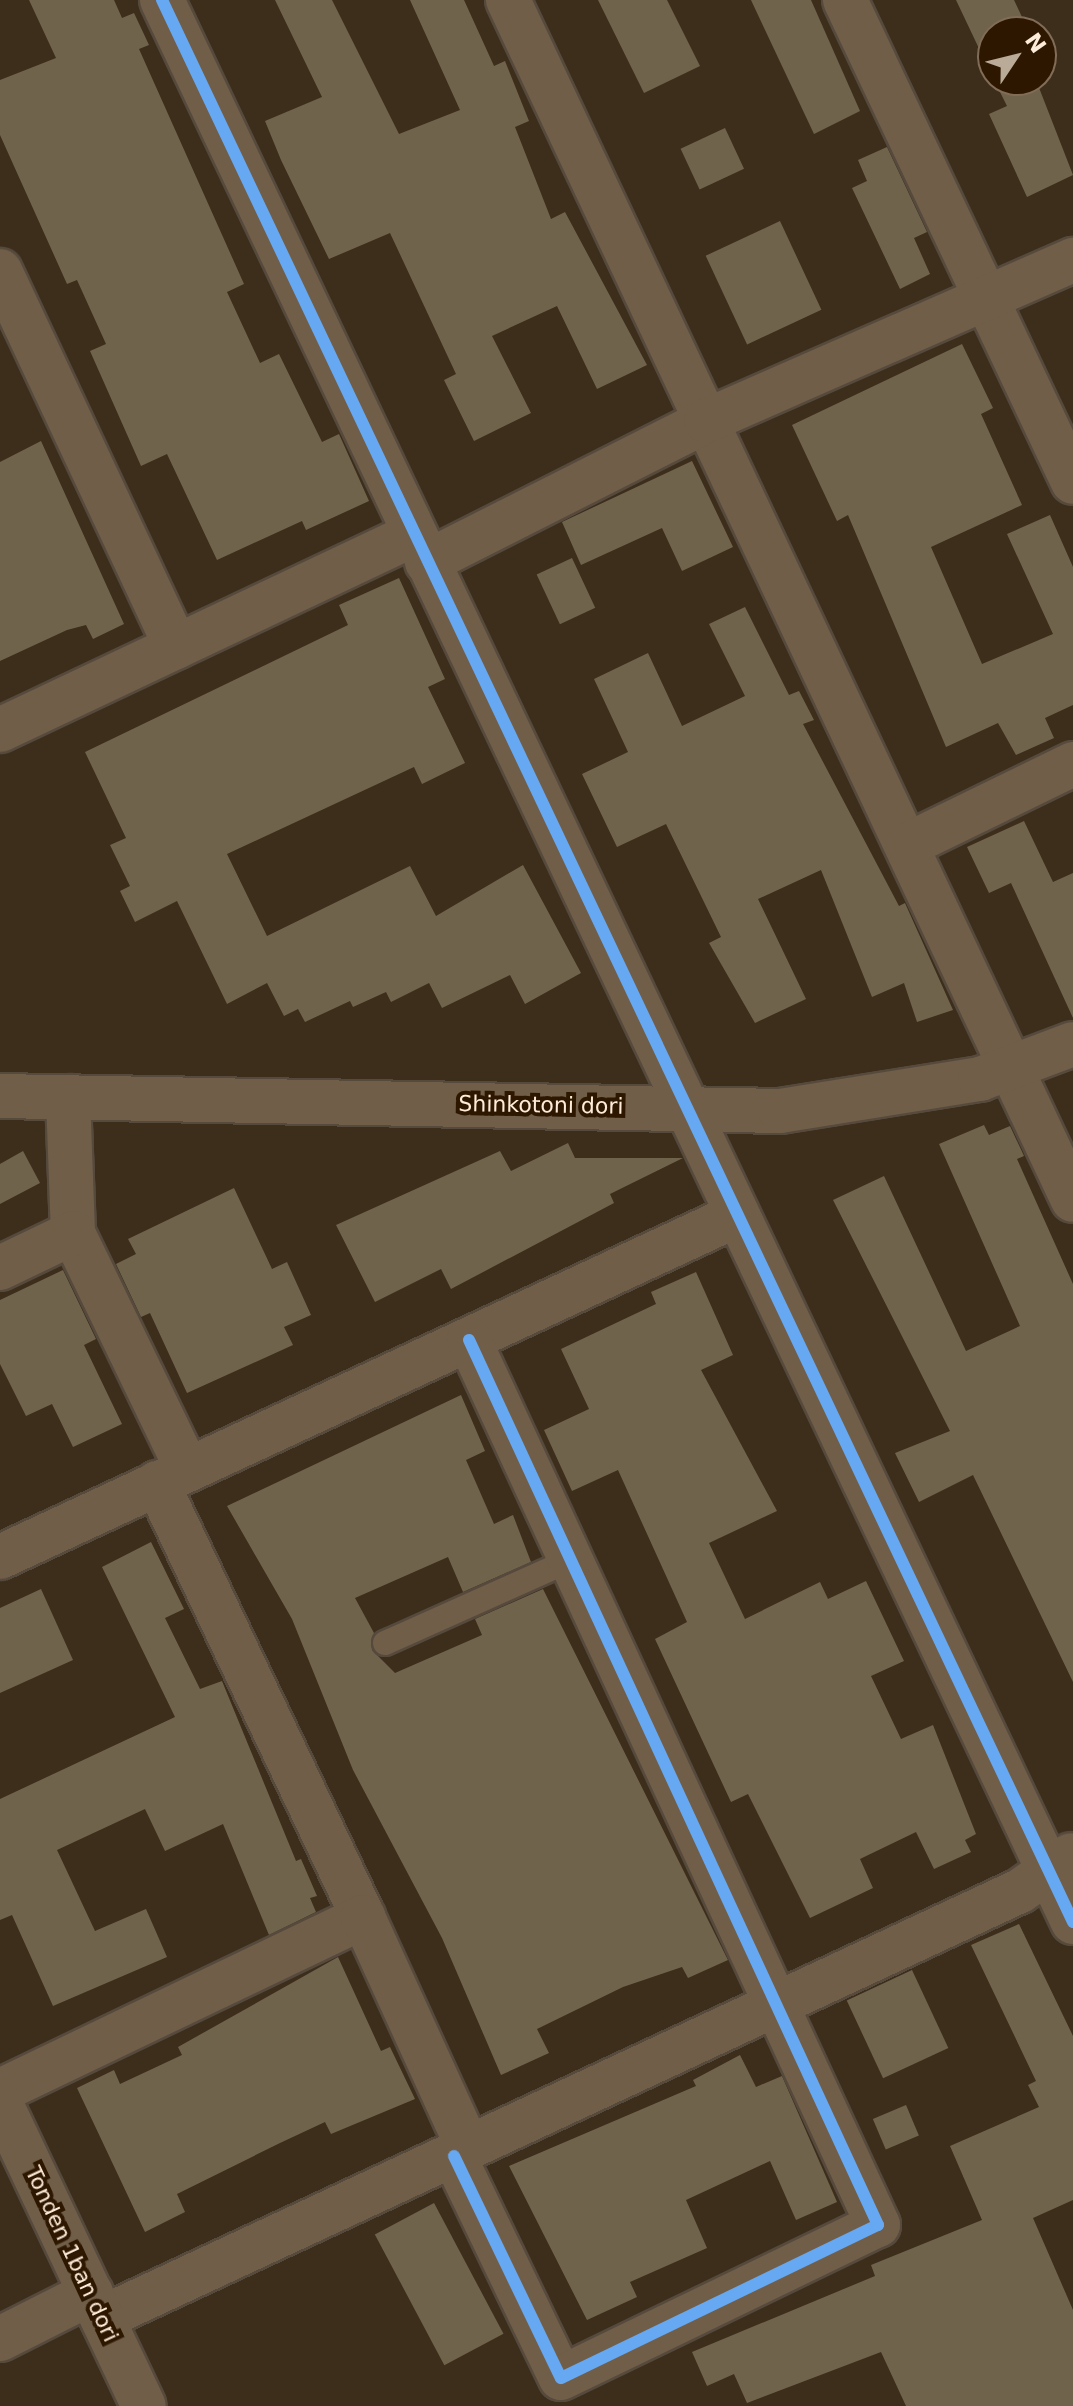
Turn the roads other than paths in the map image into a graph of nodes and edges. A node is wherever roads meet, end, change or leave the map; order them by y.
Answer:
1 (162, 0) edge
2 (508, 0) edge
3 (845, 0) edge
4 (1073, 260) edge
5 (0, 271) edge
6 (989, 302) junction
7 (706, 421) junction
8 (1073, 482) edge
9 (421, 548) junction
10 (176, 647) junction
11 (0, 730) edge
12 (1073, 764) edge
13 (907, 845) junction
14 (1073, 1044) edge
15 (1010, 1068) junction
16 (0, 1096) edge
17 (68, 1097) junction
18 (691, 1109) junction
19 (1073, 1200) edge
20 (737, 1215) junction
21 (73, 1233) junction
22 (0, 1268) edge
23 (469, 1340) junction
24 (172, 1476) junction
25 (0, 1557) edge
26 (573, 1559) junction
27 (385, 1643) dead end
28 (1060, 1860) edge
29 (363, 1917) junction
30 (1073, 1922) edge
31 (778, 2003) junction
32 (0, 2091) edge
33 (0, 2102) edge
34 (461, 2151) junction
35 (96, 2306) junction
36 (0, 2339) edge
37 (144, 2406) edge

1 - 9 street
2 - 7 street
3 - 6 street
4 - 6 street
5 - 10 street
6 - 7 street
6 - 8 street
7 - 9 street
7 - 13 street
9 - 10 street
9 - 18 street
10 - 11 street
12 - 13 street
13 - 15 street
14 - 15 street, Shinkotoni dori
15 - 18 street, Shinkotoni dori
15 - 19 street
16 - 17 street, Shinkotoni dori
17 - 18 street, Shinkotoni dori
17 - 21 street
18 - 20 street
20 - 23 street
20 - 28 street
21 - 22 street
21 - 24 street
23 - 24 street
23 - 26 street
24 - 25 street
24 - 29 street
26 - 27 lane
26 - 31 street
28 - 30 street
28 - 31 street
29 - 32 street
29 - 34 street
31 - 34 street
31 - 34 street
33 - 35 street, Tonden 1ban dori
34 - 35 street
35 - 36 street
35 - 37 street, Tonden 1ban dori

